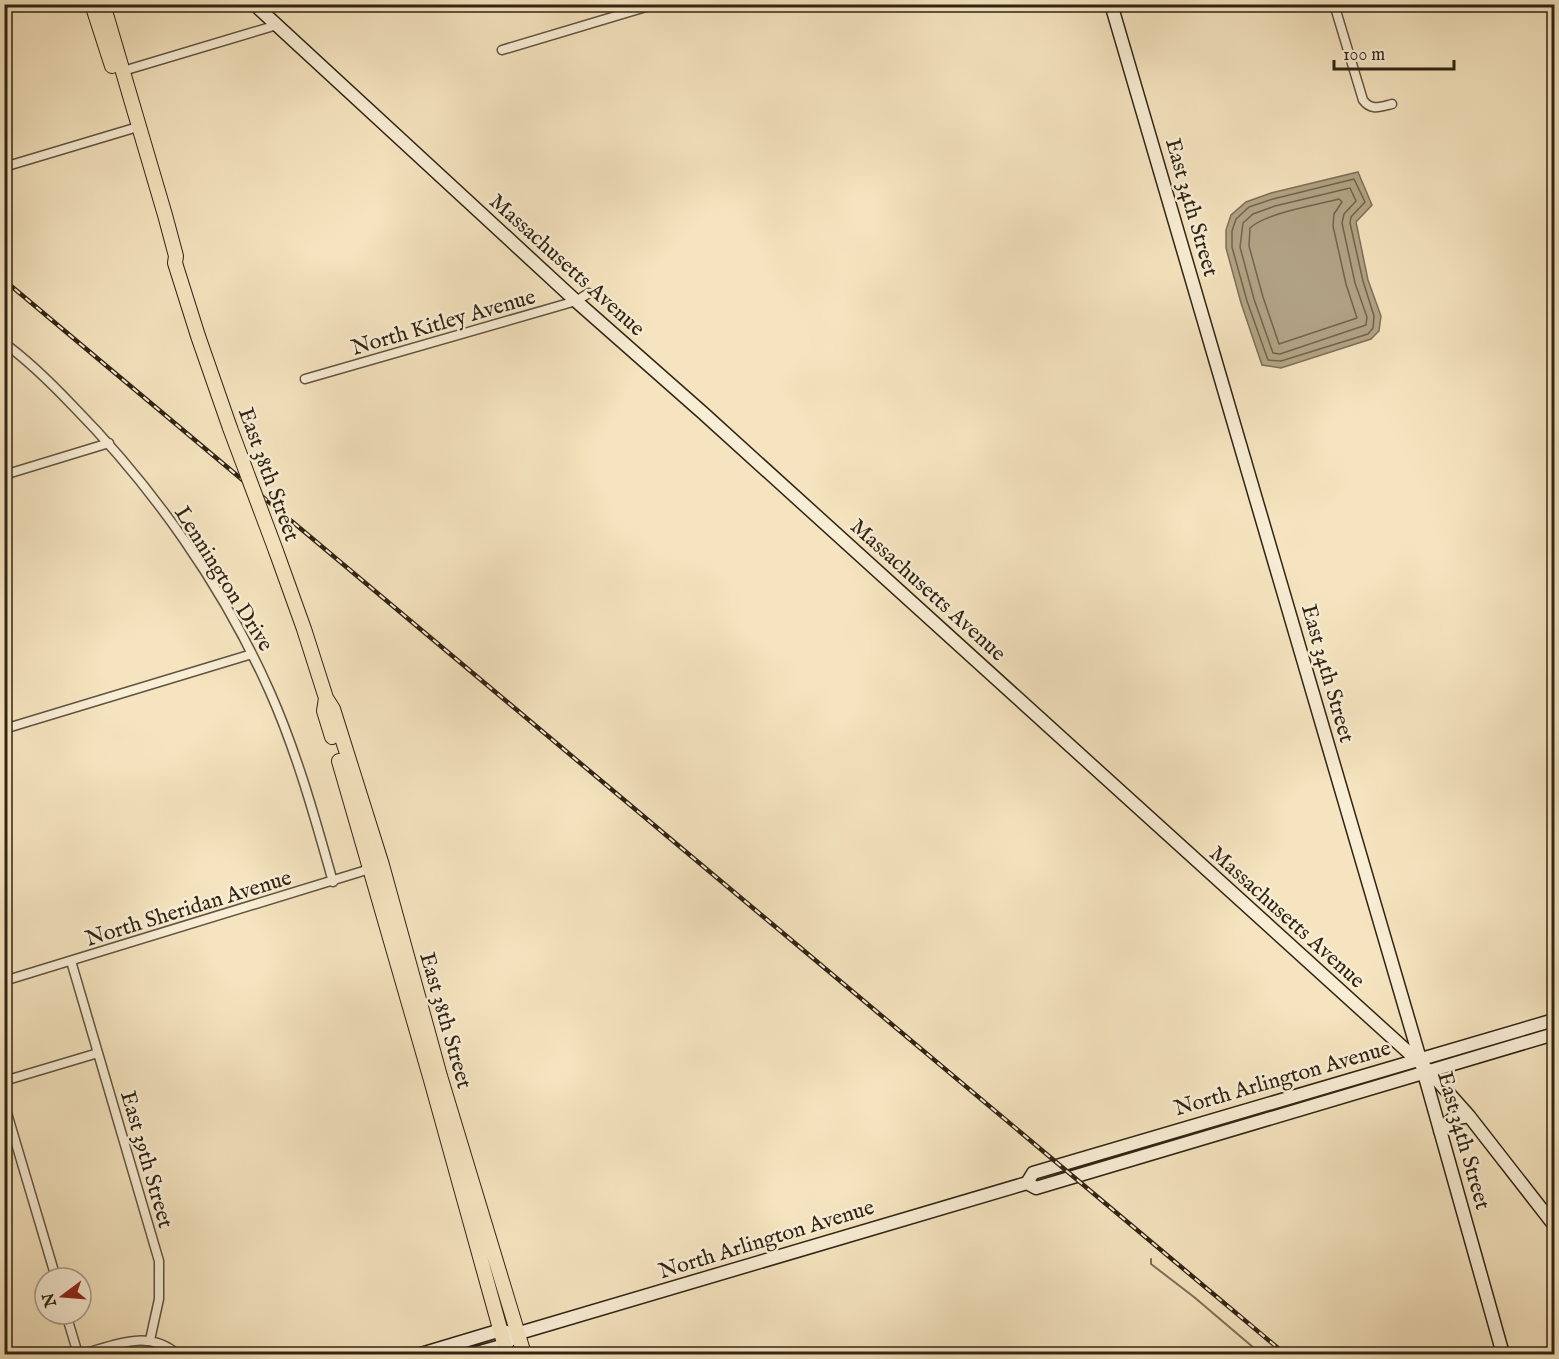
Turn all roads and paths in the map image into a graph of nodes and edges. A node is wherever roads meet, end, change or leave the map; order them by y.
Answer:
1 (92, 4) edge
2 (103, 4) edge
3 (254, 4) edge
4 (656, 4) edge
5 (1111, 4) edge
6 (1334, 4) edge
7 (277, 25) junction
8 (501, 50) dead end
9 (123, 71) junction
10 (1392, 104) dead end
11 (131, 129) junction
12 (4, 167) edge
13 (175, 263) junction
14 (589, 293) dead end
15 (576, 301) junction
16 (5, 344) edge
17 (305, 379) dead end
18 (109, 443) junction
19 (4, 475) edge
20 (252, 654) junction
21 (4, 729) edge
22 (376, 867) junction
23 (333, 882) junction
24 (71, 961) junction
25 (4, 981) edge
26 (1554, 1020) edge
27 (1554, 1035) edge
28 (98, 1053) junction
29 (1422, 1066) junction
30 (4, 1081) edge
31 (4, 1103) edge
32 (1469, 1116) junction
33 (1440, 1131) junction
34 (1554, 1225) edge
35 (52, 1266) edge
36 (70, 1326) edge
37 (501, 1330) junction
38 (516, 1334) junction
39 (150, 1340) junction
40 (506, 1350) edge
41 (80, 1354) edge
42 (177, 1354) edge
43 (422, 1354) edge
44 (473, 1354) edge
45 (524, 1354) edge
46 (1503, 1354) edge

1 - 11 main road, East 38th Street
2 - 9 main road, East 38th Street
3 - 7 main road, Massachusetts Avenue
4 - 8 street
5 - 29 main road, East 34th Street
6 - 10 street
7 - 9 street
7 - 15 main road, Massachusetts Avenue
9 - 13 main road, East 38th Street
11 - 12 street
11 - 13 main road, East 38th Street
13 - 22 main road, East 38th Street, bridge
14 - 15 street, North Kitley Avenue
15 - 17 street, North Kitley Avenue
15 - 29 main road, Massachusetts Avenue
16 - 18 street, Lennington Drive
18 - 19 street
18 - 20 street, Lennington Drive
20 - 21 street
20 - 23 street, Lennington Drive
22 - 23 street, North Sheridan Avenue
22 - 37 main road, East 38th Street
22 - 38 main road, East 38th Street
23 - 24 street, North Sheridan Avenue
24 - 25 street, North Sheridan Avenue
24 - 28 street, East 39th Street
26 - 29 main road, North Arlington Avenue
27 - 29 main road, North Arlington Avenue
28 - 30 street
28 - 39 street, East 39th Street
29 - 32 main road, Massachusetts Avenue
29 - 33 main road, East 34th Street
29 - 38 main road, North Arlington Avenue
31 - 35 street
32 - 33 main road
32 - 34 main road, Massachusetts Avenue
33 - 46 main road, East 34th Street
36 - 41 street
37 - 38 main road
37 - 40 main road, East 38th Street
37 - 43 main road
38 - 40 main road, North Arlington Avenue
38 - 45 main road, East 38th Street
39 - 41 street
39 - 42 street
40 - 44 main road, North Arlington Avenue

